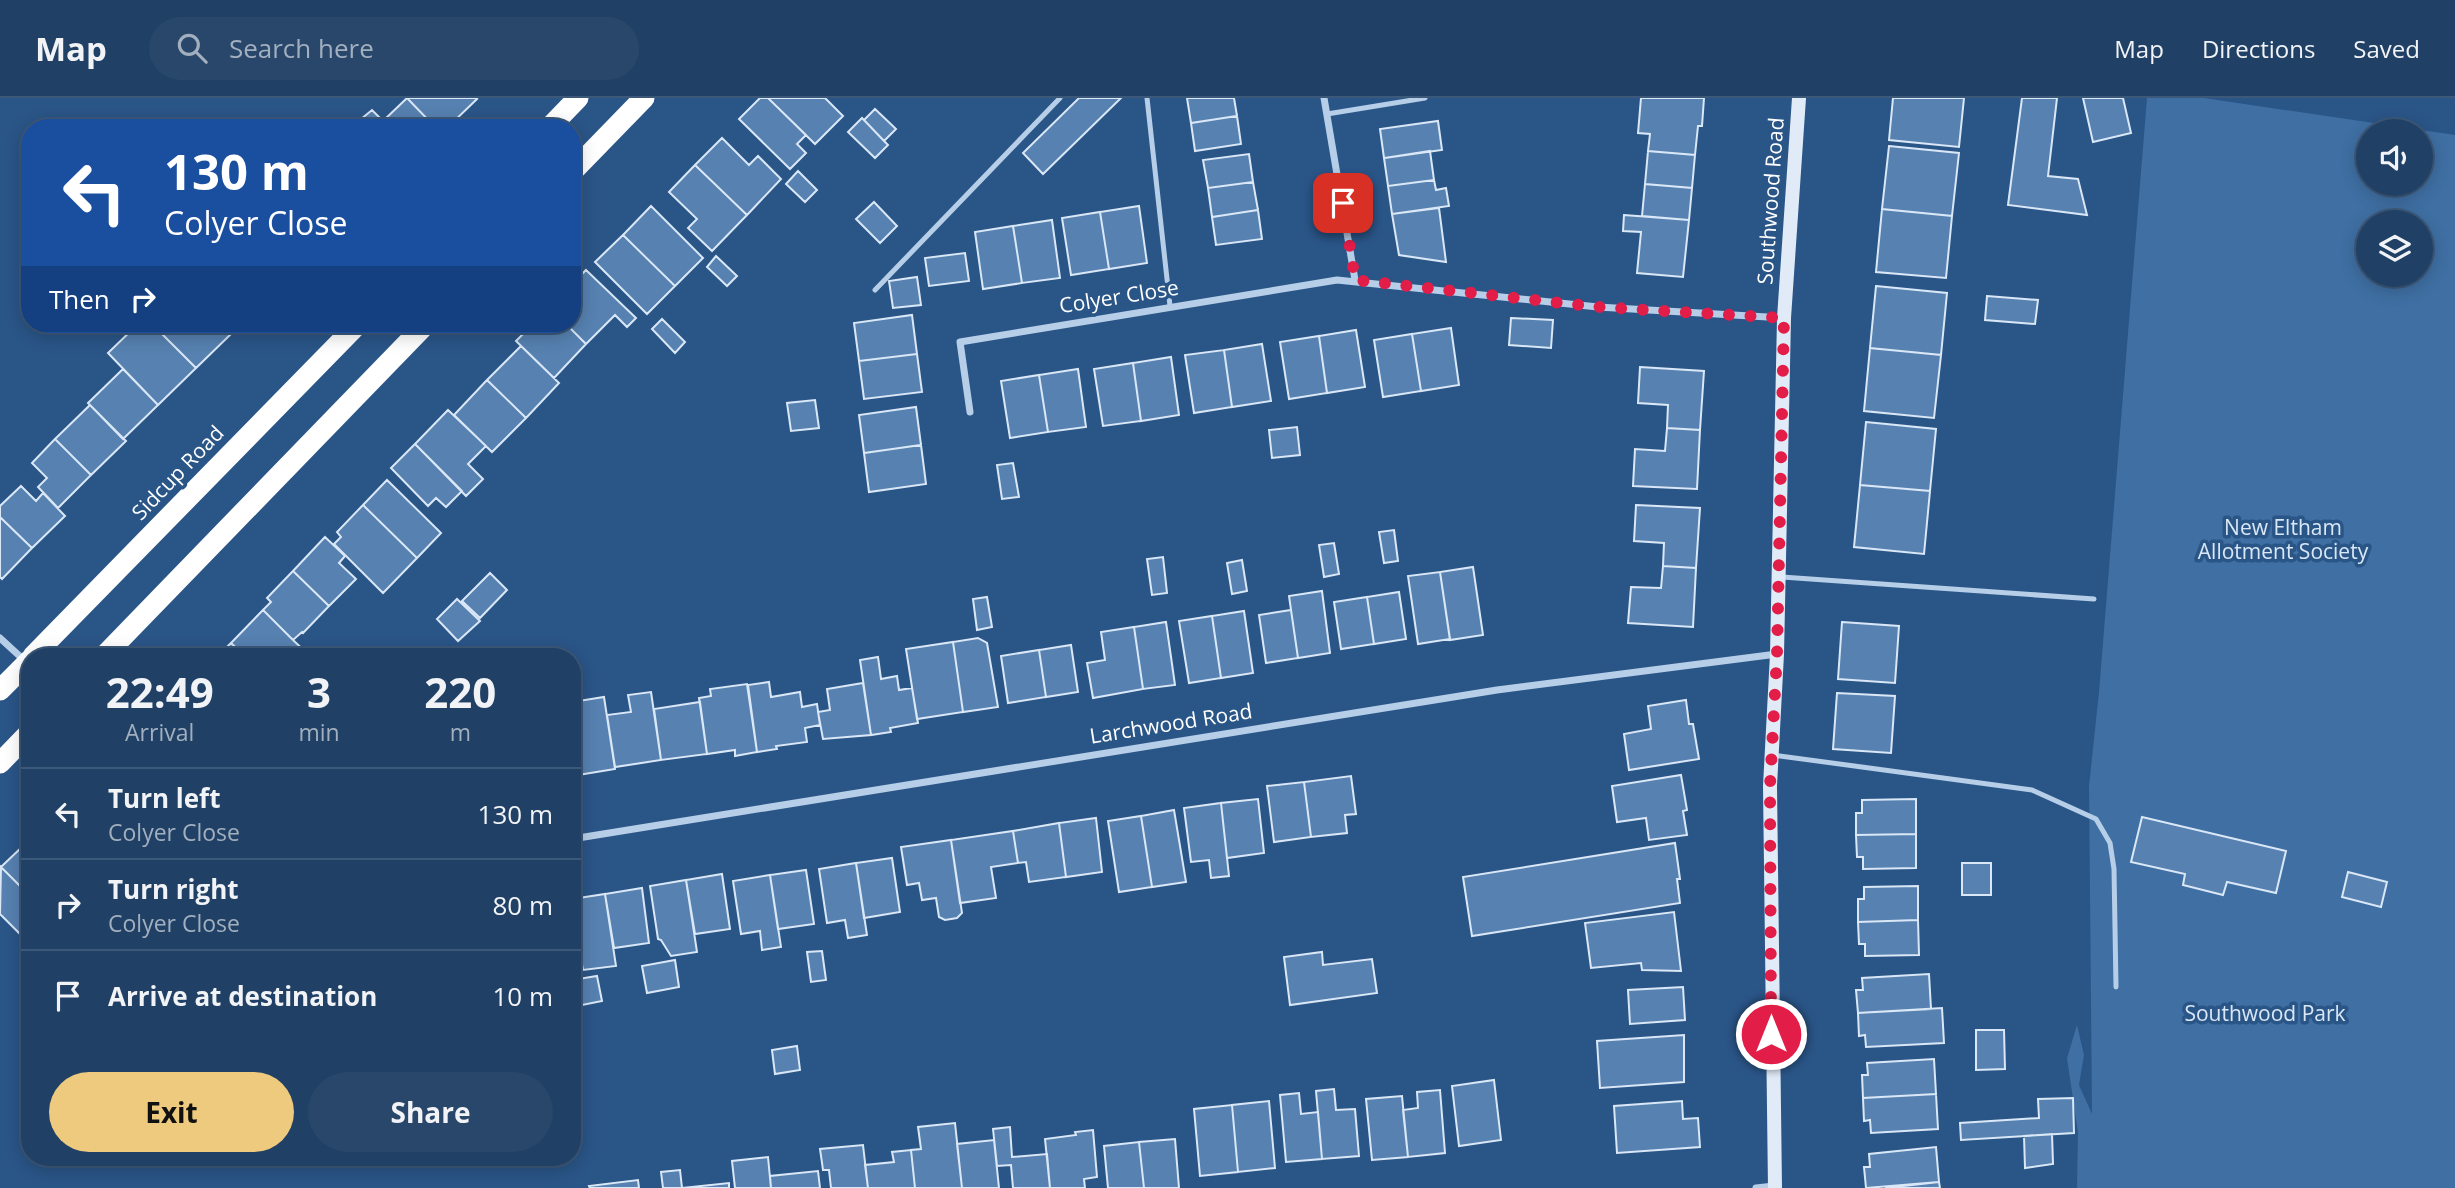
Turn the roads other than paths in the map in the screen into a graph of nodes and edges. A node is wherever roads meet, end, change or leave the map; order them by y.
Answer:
1 (578, 98) edge
2 (644, 98) edge
3 (1060, 98) edge
4 (1147, 98) edge
5 (1324, 98) edge
6 (1425, 98) edge
7 (1799, 98) edge
8 (1326, 114) junction
9 (558, 119) edge
10 (581, 163) edge
11 (1355, 280) junction
12 (875, 290) dead end
13 (1170, 306) junction
14 (1784, 318) junction
15 (349, 333) edge
16 (417, 333) edge
17 (970, 412) dead end
18 (1779, 577) junction
19 (2094, 599) dead end
20 (0, 638) edge
21 (42, 648) edge
22 (112, 648) edge
23 (21, 653) edge
24 (1777, 654) junction
25 (21, 669) edge
26 (0, 690) edge
27 (21, 741) edge
28 (1773, 755) junction
29 (0, 763) edge
30 (581, 838) edge
31 (2116, 987) dead end
32 (1774, 1187) edge
33 (1756, 1188) edge

1 - 9 highway
2 - 10 highway
3 - 12 lane
4 - 13 lane
5 - 8 street
6 - 8 lane
7 - 14 street, Southwood Road
8 - 11 street
11 - 13 street, Colyer Close
11 - 14 street, Colyer Close
13 - 17 street, Colyer Close
14 - 18 street, Southwood Road
15 - 21 highway, Sidcup Road
16 - 22 highway
18 - 19 lane
18 - 24 street, Southwood Road
20 - 23 street
24 - 28 street, Southwood Road
24 - 30 street, Larchwood Road
25 - 26 highway, Sidcup Road
27 - 29 highway
28 - 31 lane
28 - 32 street, Southwood Road
32 - 33 street

